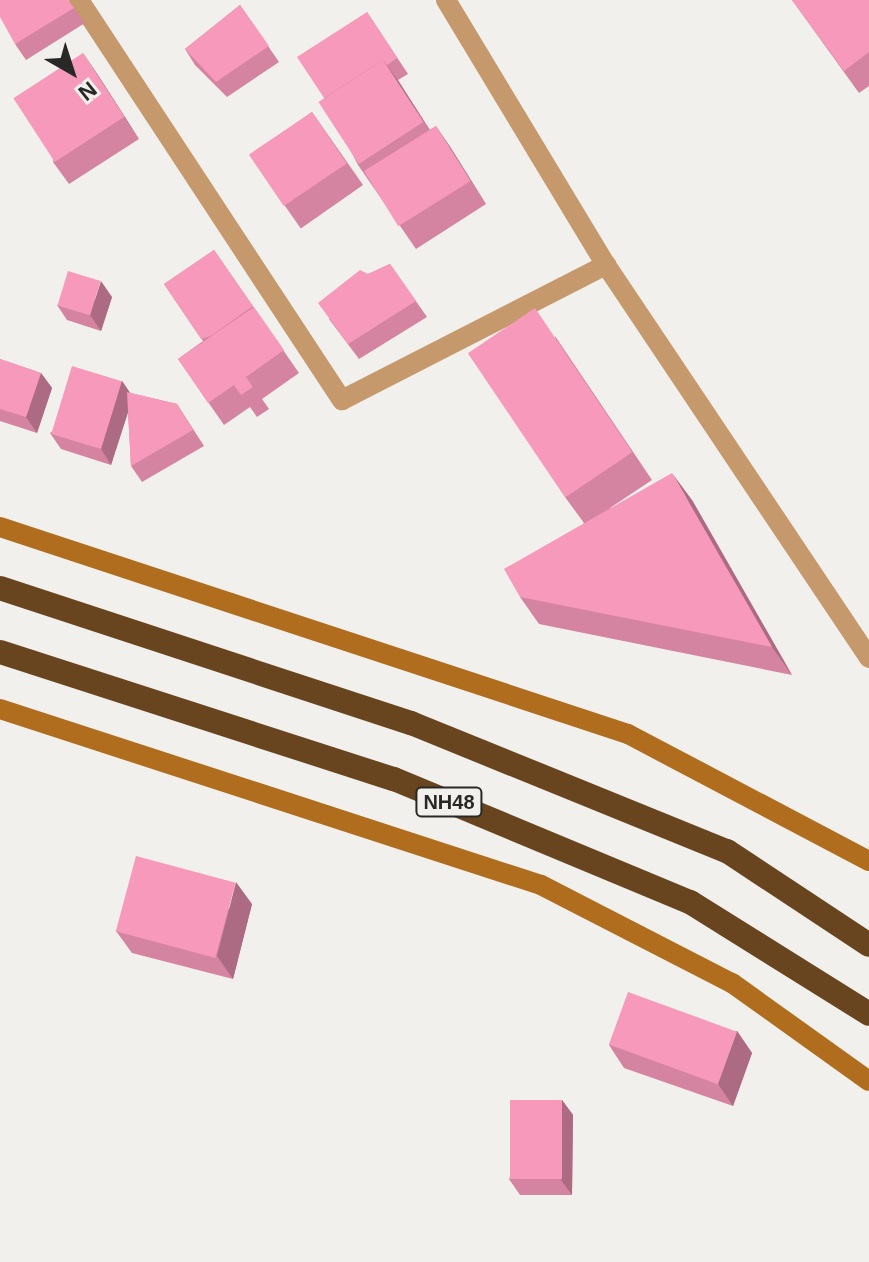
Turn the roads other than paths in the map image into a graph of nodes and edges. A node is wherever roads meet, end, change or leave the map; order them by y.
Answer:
1 (79, 0) edge
2 (446, 0) edge
3 (606, 265) junction
4 (0, 527) edge
5 (0, 588) edge
6 (0, 652) edge
7 (869, 658) edge
8 (0, 709) edge
9 (869, 861) edge
10 (869, 945) edge
11 (869, 1014) edge
12 (869, 1081) edge

1 - 3 street
2 - 3 street
3 - 7 street
4 - 9 street
5 - 10 highway, NH48
6 - 11 highway, NH48
8 - 12 street

